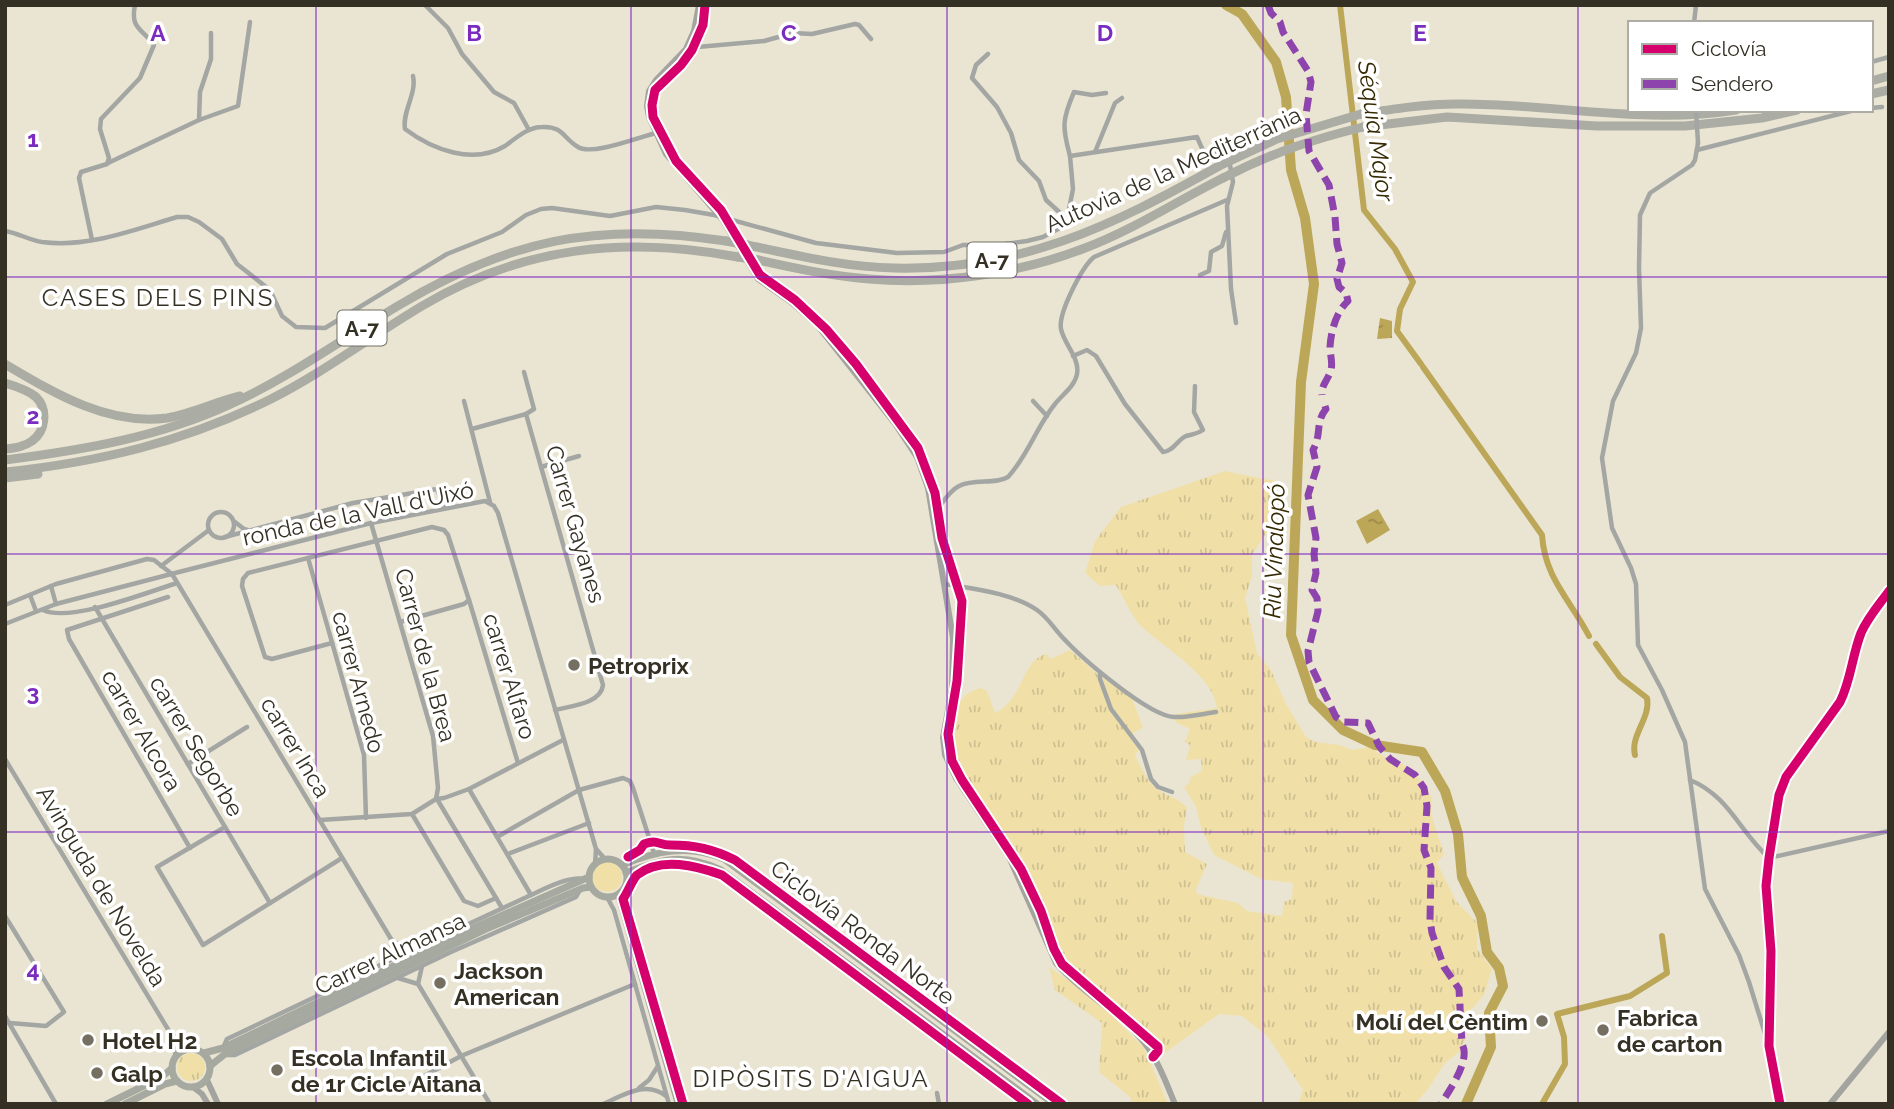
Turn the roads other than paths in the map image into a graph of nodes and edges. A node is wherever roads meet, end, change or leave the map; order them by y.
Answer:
1 (135, 5) edge
2 (425, 5) edge
3 (699, 5) edge
4 (250, 22) dead end
5 (211, 33) dead end
6 (871, 39) dead end
7 (688, 46) junction
8 (988, 54) dead end
9 (413, 76) dead end
10 (1107, 93) dead end
11 (1122, 98) dead end
12 (1882, 107) dead end
13 (1873, 108) edge
14 (1696, 112) edge
15 (1710, 112) edge
16 (1788, 112) edge
17 (1846, 112) edge
18 (199, 120) junction
19 (530, 130) junction
20 (656, 133) junction
21 (1698, 146) junction
22 (1095, 152) junction
23 (1070, 156) junction
24 (107, 164) junction
25 (1228, 200) junction
26 (722, 219) junction
27 (1067, 219) junction
28 (1228, 228) junction
29 (5, 230) edge
30 (92, 240) junction
31 (1200, 275) dead end
32 (1236, 323) dead end
33 (1073, 356) junction
34 (6, 365) edge
35 (524, 372) dead end
36 (5, 383) edge
37 (1195, 386) dead end
38 (255, 392) junction
39 (464, 401) dead end
40 (1033, 401) dead end
41 (260, 404) junction
42 (526, 414) junction
43 (1047, 416) junction
44 (472, 429) junction
45 (5, 449) edge
46 (579, 456) dead end
47 (5, 460) edge
48 (541, 467) junction
49 (5, 472) edge
50 (5, 478) edge
51 (490, 502) junction
52 (444, 508) junction
53 (932, 515) junction
54 (233, 519) junction
55 (371, 523) junction
56 (209, 530) junction
57 (252, 531) junction
58 (225, 537) junction
59 (377, 542) junction
60 (308, 558) junction
61 (161, 566) junction
62 (172, 574) junction
63 (177, 583) junction
64 (945, 584) junction
65 (51, 586) junction
66 (1889, 592) edge
67 (30, 595) junction
68 (168, 597) dead end
69 (469, 600) junction
70 (56, 604) junction
71 (5, 605) edge
72 (95, 607) junction
73 (39, 610) junction
74 (101, 619) junction
75 (400, 622) junction
76 (5, 624) edge
77 (332, 643) junction
78 (1100, 674) junction
79 (555, 710) junction
80 (1216, 712) dead end
81 (247, 727) dead end
82 (563, 740) junction
83 (5, 760) edge
84 (518, 762) junction
85 (187, 764) junction
86 (1689, 779) junction
87 (468, 789) junction
88 (579, 790) junction
89 (1171, 792) dead end
90 (436, 799) junction
91 (412, 814) junction
92 (366, 818) junction
93 (320, 820) junction
94 (589, 823) junction
95 (225, 827) junction
96 (1889, 831) edge
97 (497, 837) junction
98 (190, 848) junction
99 (596, 849) junction
100 (654, 853) junction
101 (508, 854) junction
102 (342, 858) junction
103 (1769, 858) junction
104 (605, 859) junction
105 (595, 864) junction
106 (622, 865) junction
107 (626, 873) junction
108 (587, 878) junction
109 (592, 887) junction
110 (580, 889) junction
111 (617, 894) junction
112 (531, 895) junction
113 (607, 897) junction
114 (496, 898) junction
115 (270, 903) junction
116 (502, 908) junction
117 (5, 916) edge
118 (391, 939) junction
119 (416, 948) junction
120 (385, 962) junction
121 (422, 966) junction
122 (397, 978) junction
123 (418, 984) junction
124 (635, 984) junction
125 (333, 988) junction
126 (348, 988) junction
127 (340, 998) junction
128 (357, 998) junction
129 (5, 1016) edge
130 (10, 1023) junction
131 (169, 1031) junction
132 (1889, 1032) edge
133 (1769, 1046) junction
134 (190, 1049) junction
135 (224, 1051) junction
136 (204, 1054) junction
137 (176, 1056) junction
138 (461, 1056) junction
139 (211, 1066) junction
140 (658, 1066) junction
141 (172, 1068) junction
142 (207, 1080) junction
143 (177, 1082) junction
144 (193, 1087) junction
145 (402, 1088) dead end
146 (638, 1089) junction
147 (937, 1093) dead end
148 (666, 1096) junction
149 (56, 1104) edge
150 (107, 1104) edge
151 (125, 1104) edge
152 (208, 1104) edge
153 (218, 1104) edge
154 (490, 1104) edge
155 (603, 1104) edge
156 (668, 1104) edge
157 (677, 1104) edge
158 (939, 1104) edge
159 (1037, 1104) edge
160 (1054, 1104) edge
161 (1175, 1104) edge
162 (1780, 1104) edge
163 (1830, 1104) edge

1 - 24 street
2 - 19 street
3 - 7 street
4 - 18 street
5 - 18 street
6 - 7 street
7 - 20 street
8 - 27 street
9 - 19 street
10 - 23 street
11 - 22 street
12 - 13 street
14 - 21 street, bridge
15 - 38 highway, Autovia de la Mediterrània / A-7, bridge
16 - 41 highway, Autovia de la Mediterrània / A-7, bridge
17 - 21 street
18 - 24 street
19 - 20 street
20 - 26 street
21 - 86 street
22 - 23 street
22 - 25 street
23 - 27 street
24 - 30 street
25 - 28 street
25 - 33 street
26 - 27 street
26 - 30 street
26 - 53 street
28 - 31 street
28 - 32 street
29 - 30 street
33 - 37 street
33 - 43 street
34 - 38 highway
35 - 42 street, Carrer Gayanes
36 - 45 highway
38 - 47 highway, Autovia de la Mediterrània / A-7
39 - 44 street
40 - 43 street
41 - 49 highway, Autovia de la Mediterrània / A-7
41 - 50 highway
42 - 44 street
42 - 48 street, Carrer Gayanes
43 - 53 street
44 - 51 street
46 - 48 street
48 - 79 street, Carrer Gayanes
51 - 52 street, ronda de la Vall d'Uixó
51 - 79 street, ronda de la Vall d'Uixó
52 - 55 street, ronda de la Vall d'Uixó
52 - 57 street
53 - 64 street
54 - 56 street
54 - 57 street
54 - 58 street
55 - 59 street, Carrer de la Brea
55 - 62 street, ronda de la Vall d'Uixó
56 - 58 street
56 - 61 street
57 - 58 street
59 - 60 street
59 - 69 street, carrer Alfaro
59 - 75 street, Carrer de la Brea
60 - 77 street, carrer Arnedo
60 - 77 street
61 - 62 street
61 - 65 street
62 - 63 street, carrer Inca
62 - 70 street, ronda de la Vall d'Uixó
63 - 72 street
63 - 93 street, carrer Inca
64 - 78 street
64 - 161 street
65 - 67 street
65 - 70 street
66 - 103 street
67 - 71 street
67 - 73 street
68 - 74 street
69 - 75 street
69 - 84 street, carrer Alfaro
70 - 73 street, ronda de la Vall d'Uixó
72 - 73 street
72 - 74 street, carrer Segorbe
73 - 76 street, ronda de la Vall d'Uixó
74 - 85 street, carrer Segorbe
74 - 98 street, carrer Alcora
75 - 90 street, Carrer de la Brea
77 - 92 street, carrer Arnedo
78 - 80 street
78 - 89 street
79 - 82 street, ronda de la Vall d'Uixó
81 - 85 street
82 - 84 street
82 - 88 street, ronda de la Vall d'Uixó
83 - 131 street, Avinguda de Novelda
84 - 87 street
85 - 95 street, carrer Segorbe
86 - 103 street
86 - 133 street
87 - 90 street
87 - 97 street
88 - 94 street, ronda de la Vall d'Uixó
88 - 97 street
88 - 100 street
90 - 91 street
90 - 114 street
91 - 92 street
91 - 114 street
92 - 93 street
93 - 102 street, carrer Inca
94 - 99 street, ronda de la Vall d'Uixó
94 - 101 street
95 - 98 street
95 - 115 street, carrer Segorbe
96 - 103 street
97 - 101 street
98 - 115 street
99 - 104 street, ronda de la Vall d'Uixó
99 - 105 street, ronda de la Vall d'Uixó
100 - 106 main road
100 - 160 main road
101 - 112 street
102 - 115 street
102 - 118 street, carrer Inca
103 - 133 street
104 - 105 main road
104 - 106 main road
105 - 108 main road
106 - 107 main road
107 - 111 main road
107 - 159 main road
108 - 109 main road
108 - 112 street
108 - 126 main road
109 - 110 main road, Carrer Almansa
109 - 113 main road
110 - 121 street
110 - 127 main road, Carrer Almansa
111 - 113 main road
111 - 157 street
112 - 116 street
113 - 124 street
114 - 116 street
116 - 119 street
117 - 130 street
118 - 119 street
118 - 120 street
119 - 120 street
120 - 125 street
121 - 122 street
121 - 123 street
122 - 123 street
122 - 128 street
123 - 138 street
124 - 138 street
124 - 140 street
125 - 126 street
125 - 135 street
126 - 135 main road
127 - 128 street
127 - 135 main road, Carrer Almansa
128 - 135 street
129 - 130 street
130 - 149 street
131 - 134 street, Avinguda de Novelda
131 - 137 street, Avinguda de Novelda
132 - 163 street
133 - 162 street
134 - 136 main road
134 - 137 main road
135 - 136 main road
135 - 139 main road, Carrer Almansa
136 - 139 main road
137 - 141 main road
138 - 145 street
138 - 154 street
139 - 142 main road
140 - 146 street
140 - 148 street
141 - 143 main road
141 - 150 main road
142 - 144 main road
142 - 153 street
143 - 144 main road
143 - 151 main road
144 - 152 street
146 - 148 street
146 - 155 street
147 - 158 street
148 - 156 street

